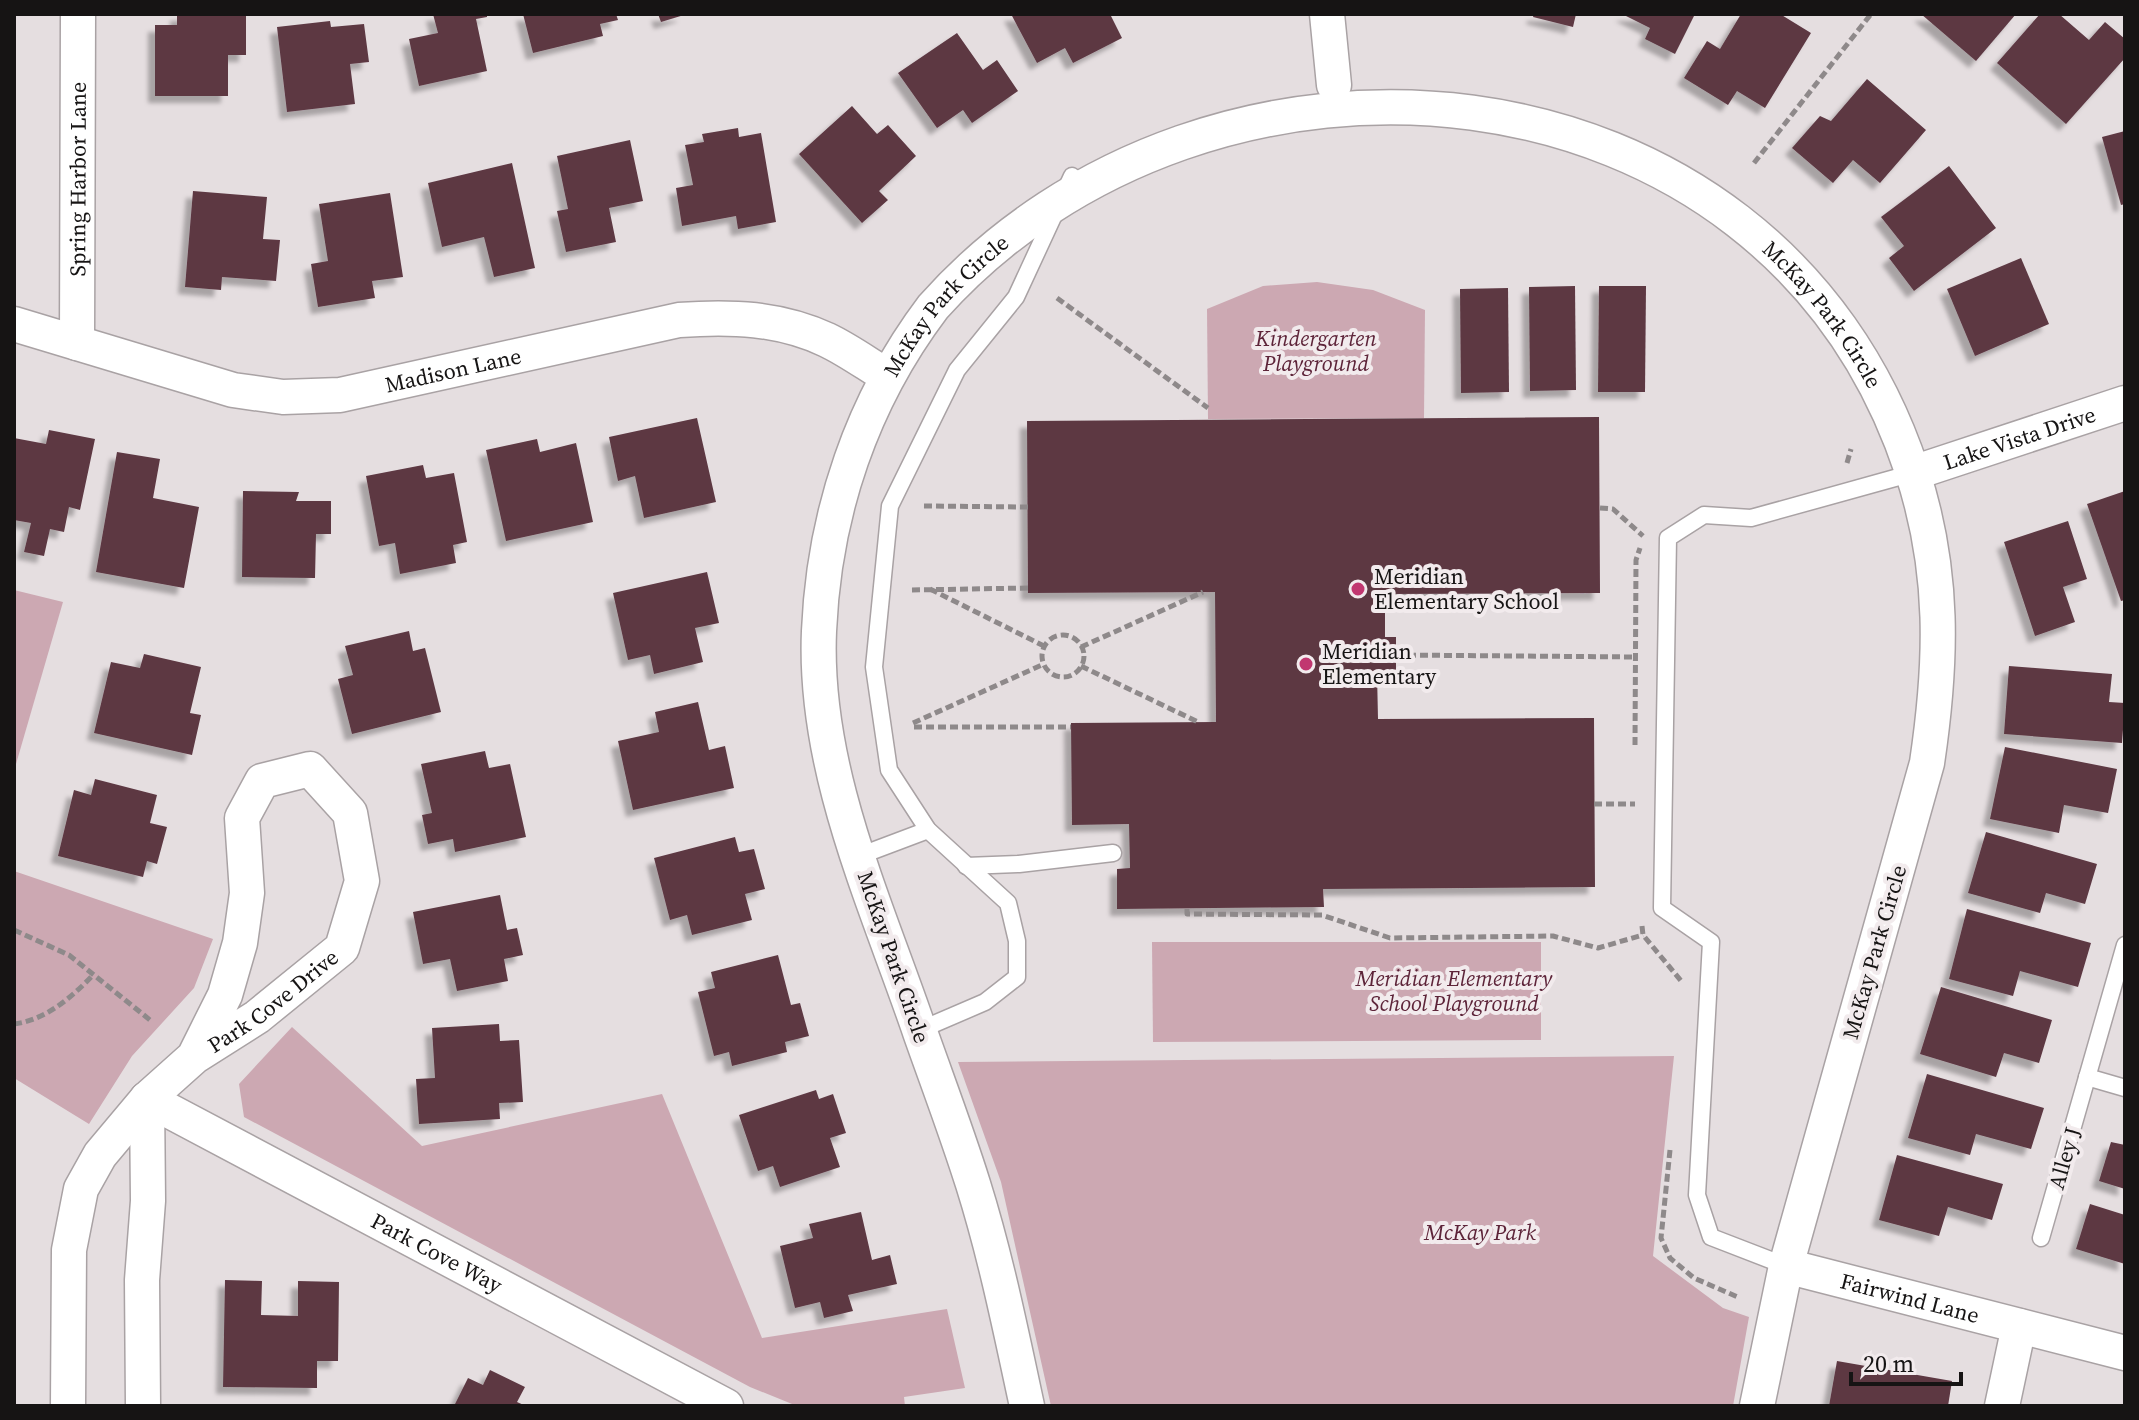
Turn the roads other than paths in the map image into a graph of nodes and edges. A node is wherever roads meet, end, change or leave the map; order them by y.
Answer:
1 (1327, 14) edge
2 (78, 16) edge
3 (1334, 85) junction
4 (1072, 176) junction
5 (14, 324) edge
6 (77, 343) junction
7 (887, 376) junction
8 (2125, 403) edge
9 (1913, 473) junction
10 (928, 830) junction
11 (1113, 853) dead end
12 (859, 856) junction
13 (966, 866) junction
14 (2125, 945) edge
15 (920, 1030) junction
16 (194, 1057) junction
17 (2087, 1077) junction
18 (2125, 1088) edge
19 (147, 1099) junction
20 (2041, 1238) dead end
21 (1786, 1266) junction
22 (2019, 1326) junction
23 (2125, 1353) edge
24 (68, 1406) edge
25 (143, 1406) edge
26 (726, 1406) edge
27 (1027, 1406) edge
28 (1757, 1406) edge
29 (2002, 1406) edge

1 - 3 street
2 - 6 street, Spring Harbor Lane
3 - 4 street, McKay Park Circle
3 - 9 street, McKay Park Circle
4 - 7 street, McKay Park Circle
4 - 10 lane
5 - 6 street, Madison Lane
6 - 7 street, Madison Lane
7 - 12 street, McKay Park Circle
8 - 9 street, Lake Vista Drive
9 - 21 street, McKay Park Circle
9 - 21 lane
10 - 12 lane
10 - 13 lane
11 - 13 lane
12 - 15 street, McKay Park Circle
13 - 15 lane
14 - 17 lane, Alley J
15 - 27 street, McKay Park Circle
16 - 16 street, Park Cove Drive
16 - 19 street, Park Cove Drive
17 - 18 lane
17 - 20 lane, Alley J
19 - 24 street, Park Cove Drive
19 - 25 street
19 - 26 street, Park Cove Way
21 - 22 street, Fairwind Lane
21 - 28 street, McKay Park Circle
22 - 23 street, Fairwind Lane
22 - 29 street

